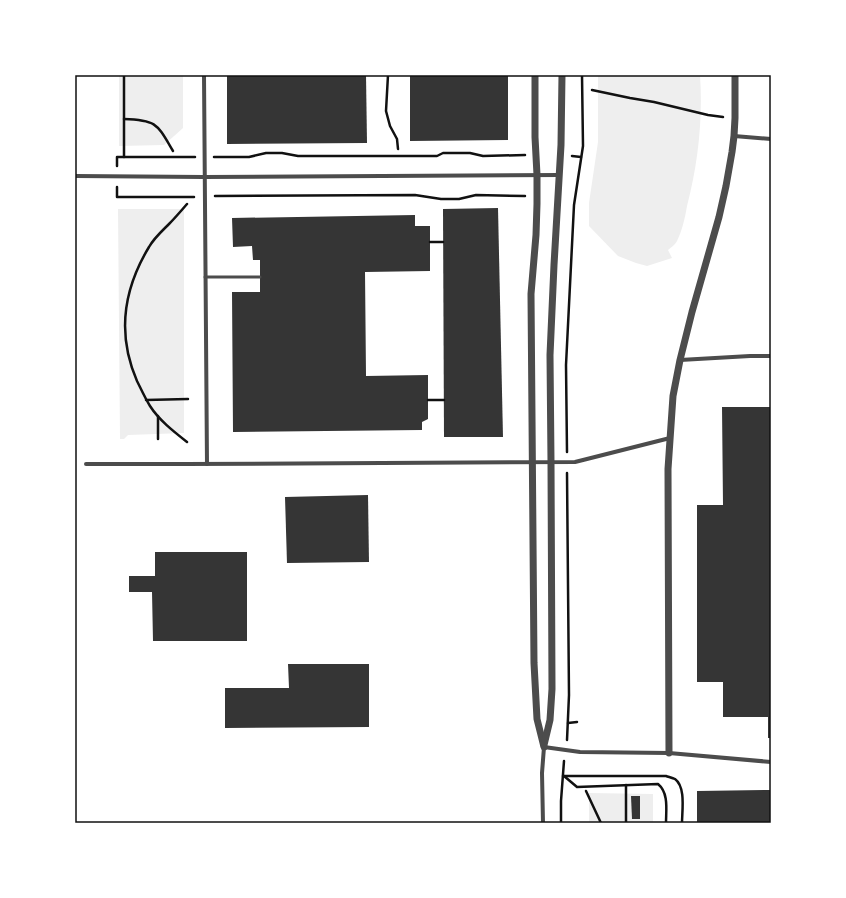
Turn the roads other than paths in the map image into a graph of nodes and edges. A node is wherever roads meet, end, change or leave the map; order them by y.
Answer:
1 (204, 75) edge
2 (535, 75) edge
3 (562, 75) edge
4 (735, 75) edge
5 (734, 136) junction
6 (771, 139) edge
7 (537, 175) junction
8 (560, 175) junction
9 (75, 176) edge
10 (204, 177) junction
11 (205, 277) junction
12 (260, 277) dead end
13 (771, 356) edge
14 (680, 360) junction
15 (670, 438) junction
16 (532, 462) junction
17 (551, 462) junction
18 (86, 464) dead end
19 (207, 464) junction
20 (544, 747) junction
21 (669, 753) junction
22 (771, 762) edge
23 (542, 823) edge

1 - 10 street
2 - 7 street
3 - 8 street
4 - 5 street
5 - 6 street
5 - 14 street
7 - 8 street
7 - 10 street
7 - 16 street
8 - 17 street
9 - 10 street
10 - 11 street
11 - 12 lane
11 - 19 street
13 - 14 street
14 - 15 street
15 - 17 street
15 - 21 street
16 - 17 street
16 - 19 street
16 - 20 street
17 - 20 street
18 - 19 street
20 - 21 street
20 - 23 street
21 - 22 street

